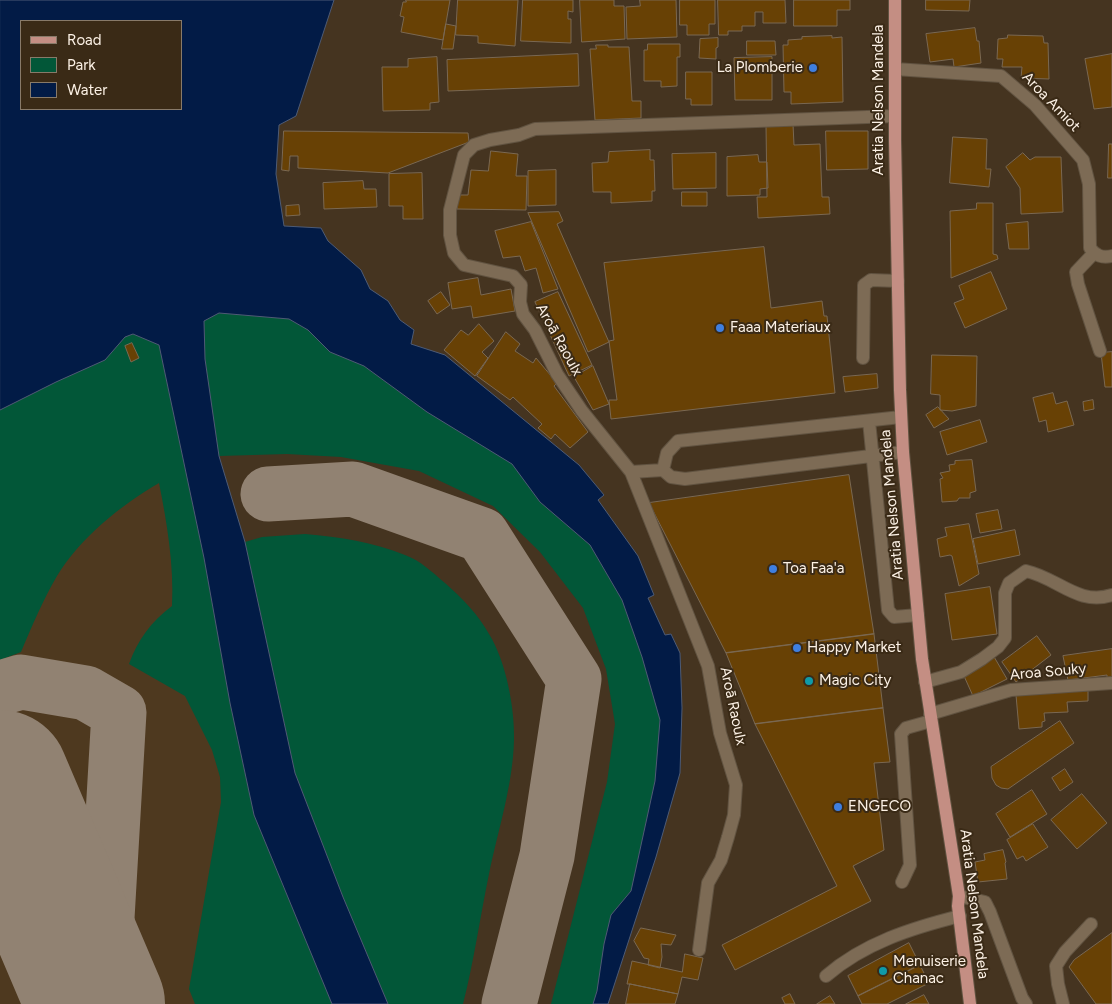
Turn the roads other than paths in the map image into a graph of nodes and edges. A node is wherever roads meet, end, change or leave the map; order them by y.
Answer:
1 (895, 0) edge
2 (895, 69) junction
3 (895, 116) junction
4 (1094, 254) junction
5 (1112, 256) edge
6 (898, 281) junction
7 (1100, 351) dead end
8 (863, 358) dead end
9 (901, 417) junction
10 (869, 421) junction
11 (903, 452) junction
12 (871, 456) junction
13 (663, 470) junction
14 (631, 472) junction
15 (1112, 595) edge
16 (918, 615) junction
17 (925, 682) junction
18 (1112, 683) edge
19 (930, 718) junction
20 (902, 882) dead end
21 (959, 896) junction
22 (960, 916) junction
23 (1091, 924) dead end
24 (699, 950) dead end
25 (826, 976) dead end
26 (970, 1004) edge
27 (1026, 1004) edge
28 (1063, 1004) edge

1 - 2 main road, Aratia Nelson Mandela
2 - 3 main road, Aratia Nelson Mandela
2 - 4 street, Aroa Amiot
3 - 6 main road, Aratia Nelson Mandela
3 - 14 street, Aroā Raoulx
4 - 5 street
4 - 7 street
6 - 8 street
6 - 9 main road, Aratia Nelson Mandela
9 - 10 street
9 - 11 main road, Aratia Nelson Mandela
10 - 12 street
10 - 13 street
11 - 12 street
11 - 16 main road, Aratia Nelson Mandela
12 - 13 street
12 - 16 street
13 - 14 street
14 - 24 street, Aroā Raoulx
15 - 17 street
16 - 17 main road, Aratia Nelson Mandela
17 - 19 main road, Aratia Nelson Mandela
18 - 19 street, Aroa Souky
19 - 20 street, Aroa Souky
19 - 21 main road, Aratia Nelson Mandela
21 - 22 main road, Aratia Nelson Mandela
21 - 27 street
22 - 25 street
22 - 26 main road, Aratia Nelson Mandela
23 - 28 street

